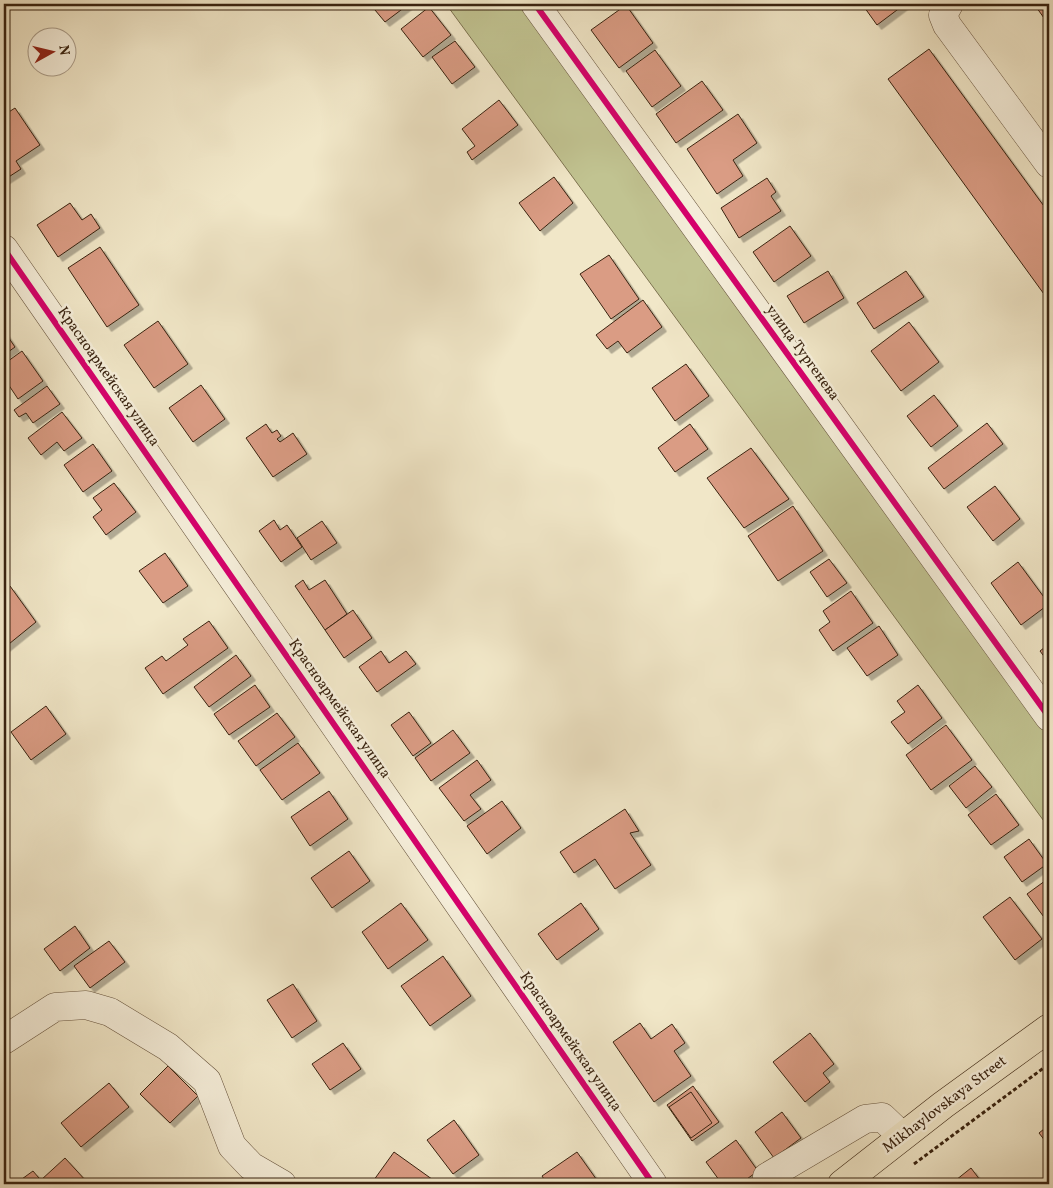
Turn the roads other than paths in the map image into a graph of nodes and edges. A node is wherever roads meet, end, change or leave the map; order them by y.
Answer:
1 (535, 4) edge
2 (947, 4) edge
3 (1049, 164) edge
4 (4, 249) edge
5 (1049, 717) edge
6 (1049, 1028) edge
7 (4, 1040) edge
8 (902, 1136) junction
9 (767, 1177) dead end
10 (282, 1184) edge
11 (653, 1184) edge
12 (842, 1184) edge

1 - 5 street, улица Тургенева
2 - 3 street
4 - 11 street, Красноармейская улица
6 - 8 main road, Mikhaylovskaya Street
7 - 10 street
8 - 9 street
8 - 12 main road, Mikhaylovskaya Street

